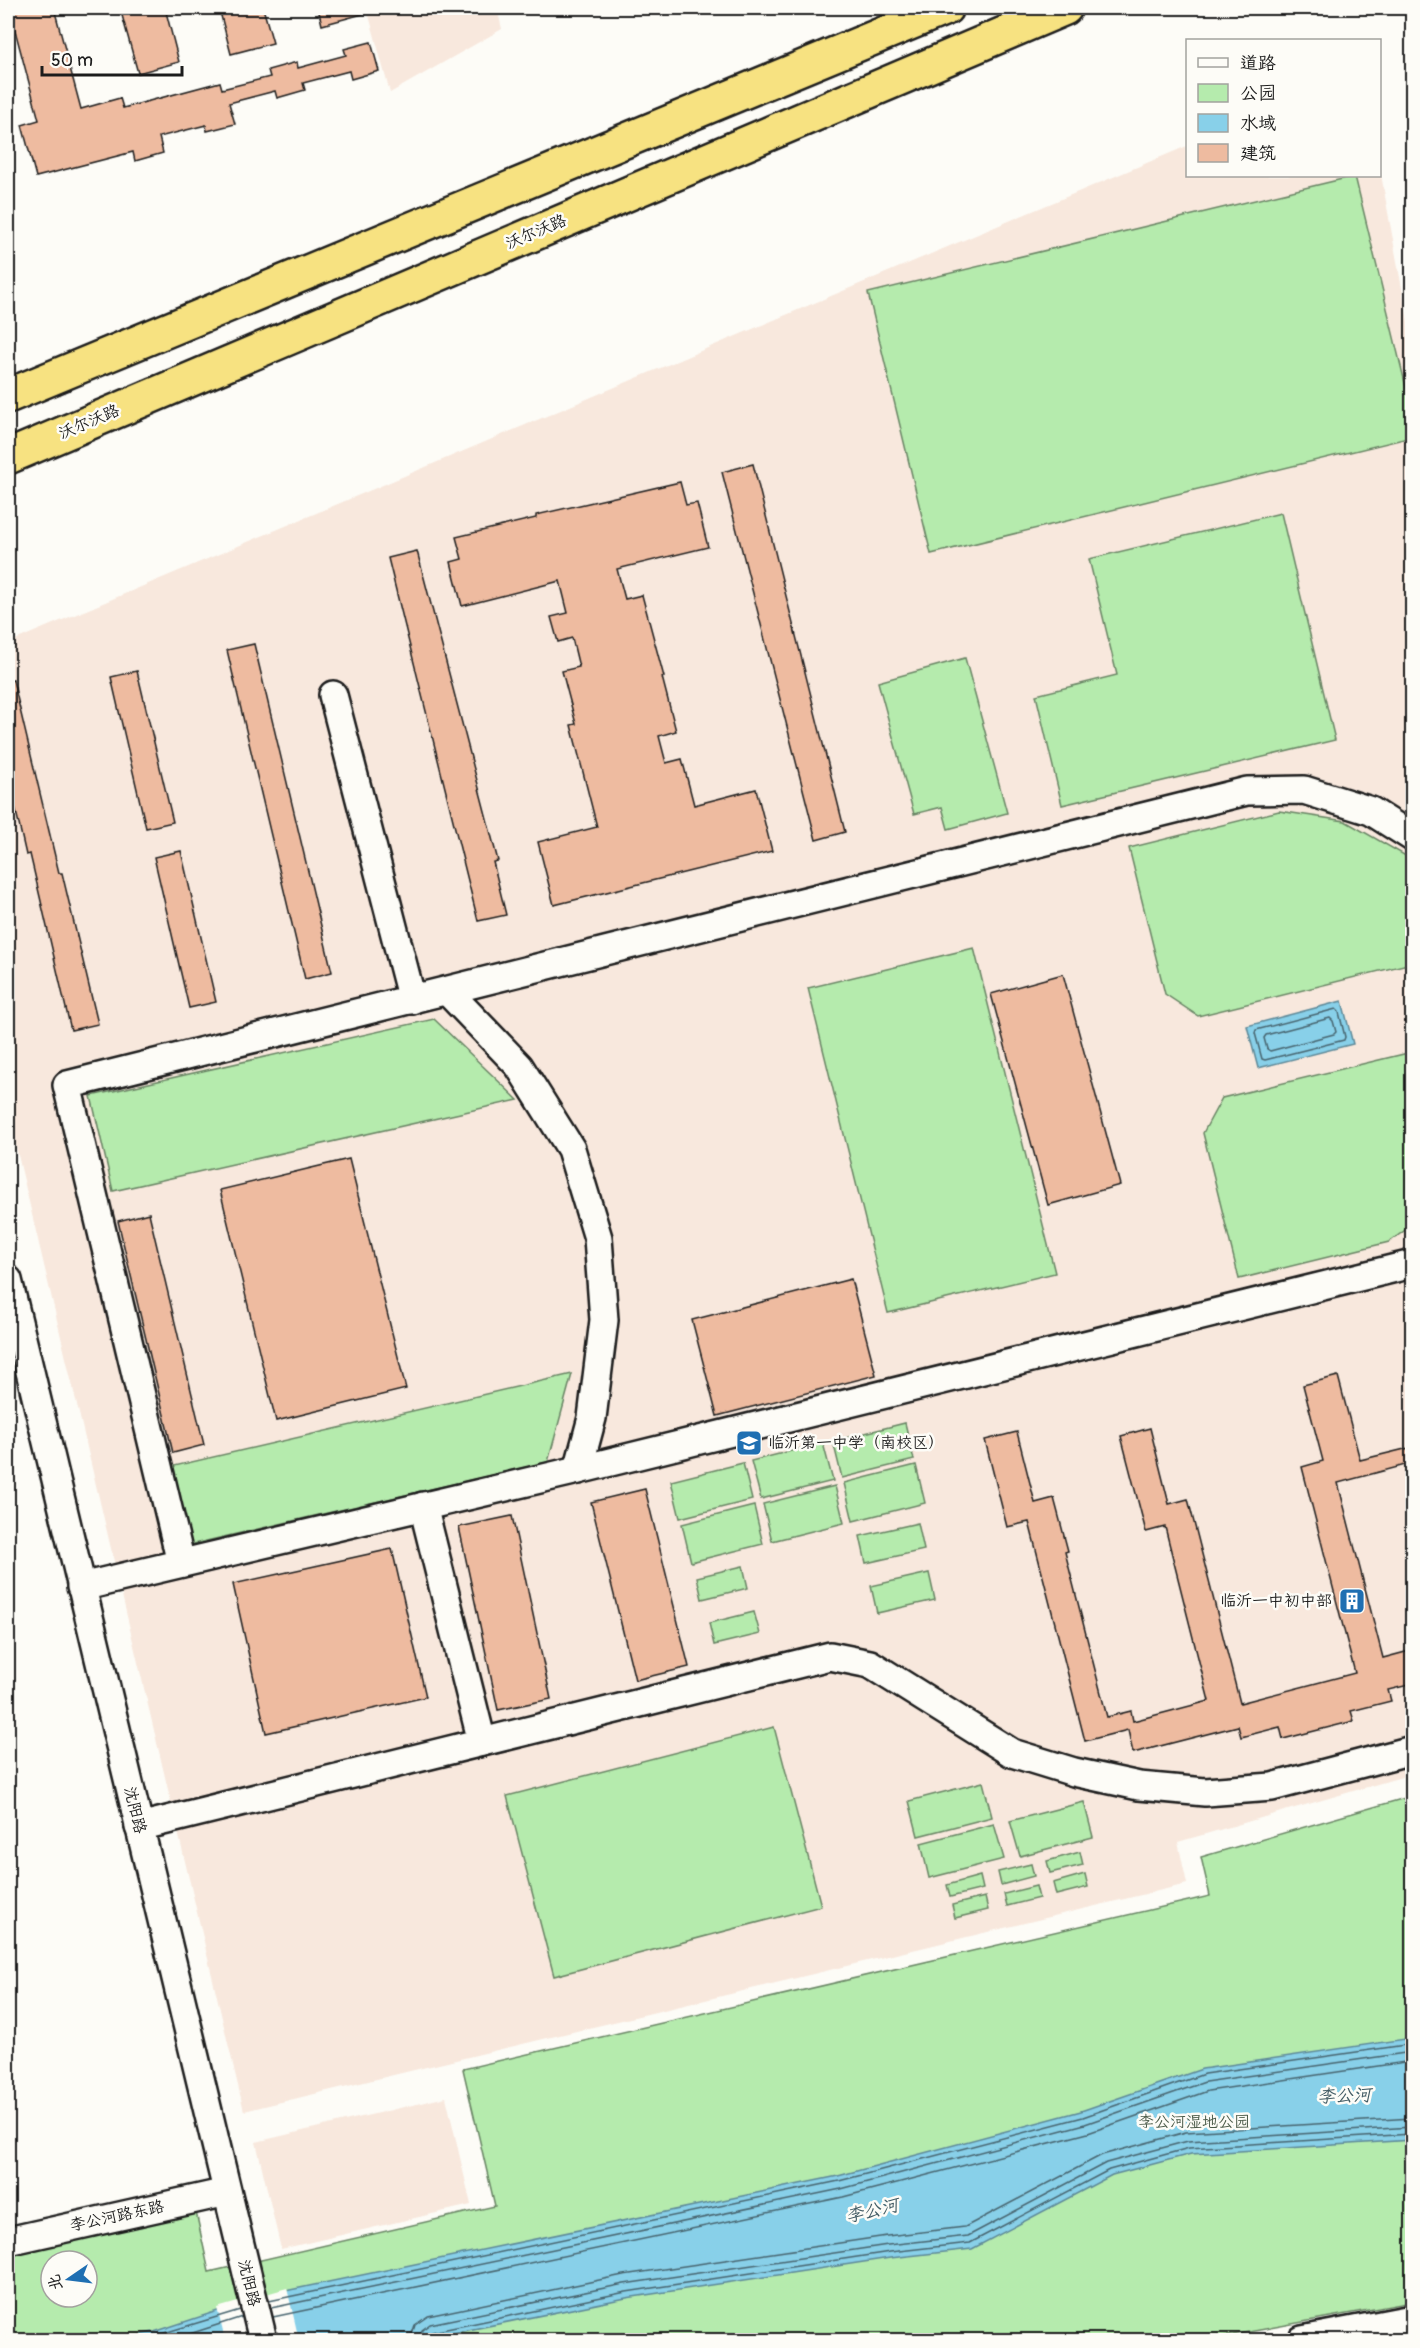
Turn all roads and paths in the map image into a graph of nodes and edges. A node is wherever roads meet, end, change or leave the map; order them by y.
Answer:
1 (946, 8) edge
2 (1065, 8) edge
3 (8, 396) edge
4 (8, 457) edge
5 (333, 695) dead end
6 (1413, 837) edge
7 (447, 991) junction
8 (412, 1000) junction
9 (1412, 1264) edge
10 (8, 1280) edge
11 (578, 1470) junction
12 (423, 1506) junction
13 (181, 1563) junction
14 (81, 1587) junction
15 (482, 1742) junction
16 (1413, 1749) edge
17 (139, 1827) junction
18 (227, 2192) junction
19 (8, 2241) edge
20 (1413, 2319) edge
21 (263, 2340) edge
22 (1302, 2340) edge

1 - 3 highway
2 - 4 highway, 沃尔沃路
5 - 8 street
6 - 7 street
7 - 8 street
7 - 11 street
8 - 13 street
9 - 11 street
10 - 14 street, 沈阳路
11 - 12 street
12 - 13 street
12 - 15 street
13 - 14 street
14 - 17 street, 沈阳路
15 - 16 street
15 - 17 street
17 - 18 street, 沈阳路
18 - 19 street, 李公河路东路
18 - 21 street, 沈阳路
20 - 22 street

